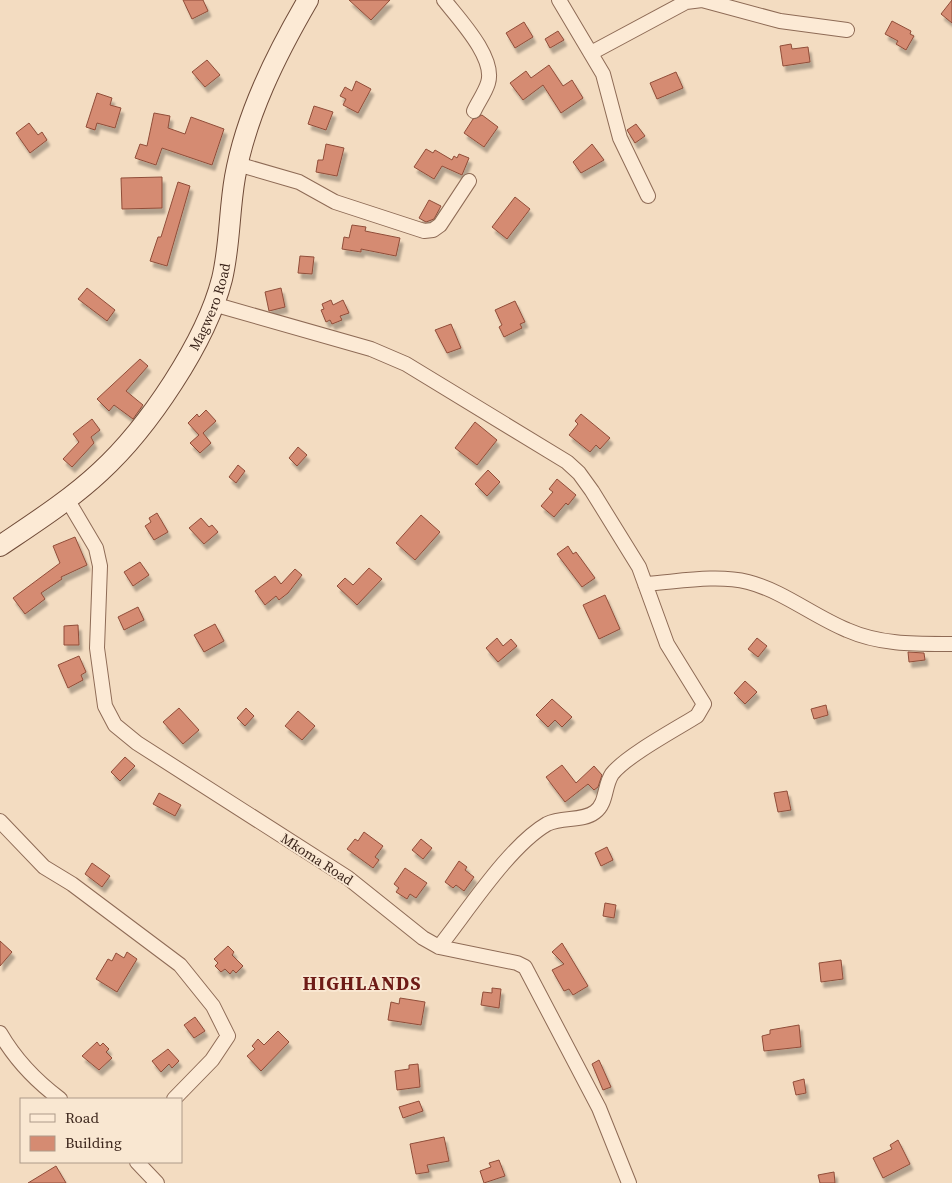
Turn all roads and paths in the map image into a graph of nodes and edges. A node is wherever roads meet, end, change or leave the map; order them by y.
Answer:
1 (308, 0) edge
2 (444, 0) edge
3 (559, 0) edge
4 (847, 30) dead end
5 (591, 53) junction
6 (474, 111) dead end
7 (238, 164) junction
8 (470, 181) dead end
9 (648, 196) dead end
10 (213, 304) junction
11 (67, 499) junction
12 (0, 546) edge
13 (645, 584) junction
14 (952, 644) edge
15 (0, 821) edge
16 (439, 947) junction
17 (0, 1033) edge
18 (59, 1098) edge
19 (175, 1098) edge
20 (138, 1163) edge
21 (157, 1183) edge
22 (629, 1183) edge

1 - 7 street, Magwero Road
2 - 6 street
3 - 5 street
4 - 5 street
5 - 9 street
7 - 8 street
7 - 10 street, Magwero Road
10 - 11 street, Magwero Road
10 - 13 street
11 - 12 street, Magwero Road
11 - 16 street, Mkoma Road
13 - 14 street
13 - 16 street
15 - 19 street
16 - 22 street, Mkoma Road
17 - 18 street
20 - 21 street

